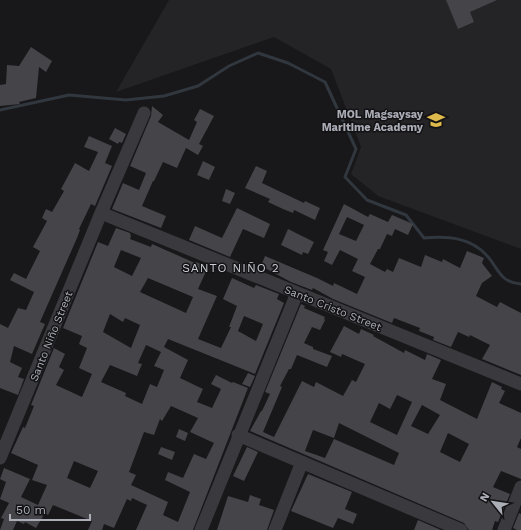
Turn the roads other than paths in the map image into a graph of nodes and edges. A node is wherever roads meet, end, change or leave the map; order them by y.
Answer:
1 (144, 113) dead end
2 (101, 213) junction
3 (297, 293) junction
4 (521, 384) edge
5 (238, 435) junction
6 (0, 458) edge
7 (302, 462) junction
8 (521, 487) edge
9 (206, 528) edge
10 (275, 530) edge
11 (460, 530) edge
12 (504, 530) edge

1 - 2 street, Santo Niño Street
2 - 3 street, Santo Cristo Street
2 - 6 street, Santo Niño Street
3 - 4 street, Santo Cristo Street
3 - 5 street
5 - 7 street
5 - 9 street
7 - 10 street
7 - 11 street
8 - 12 street

